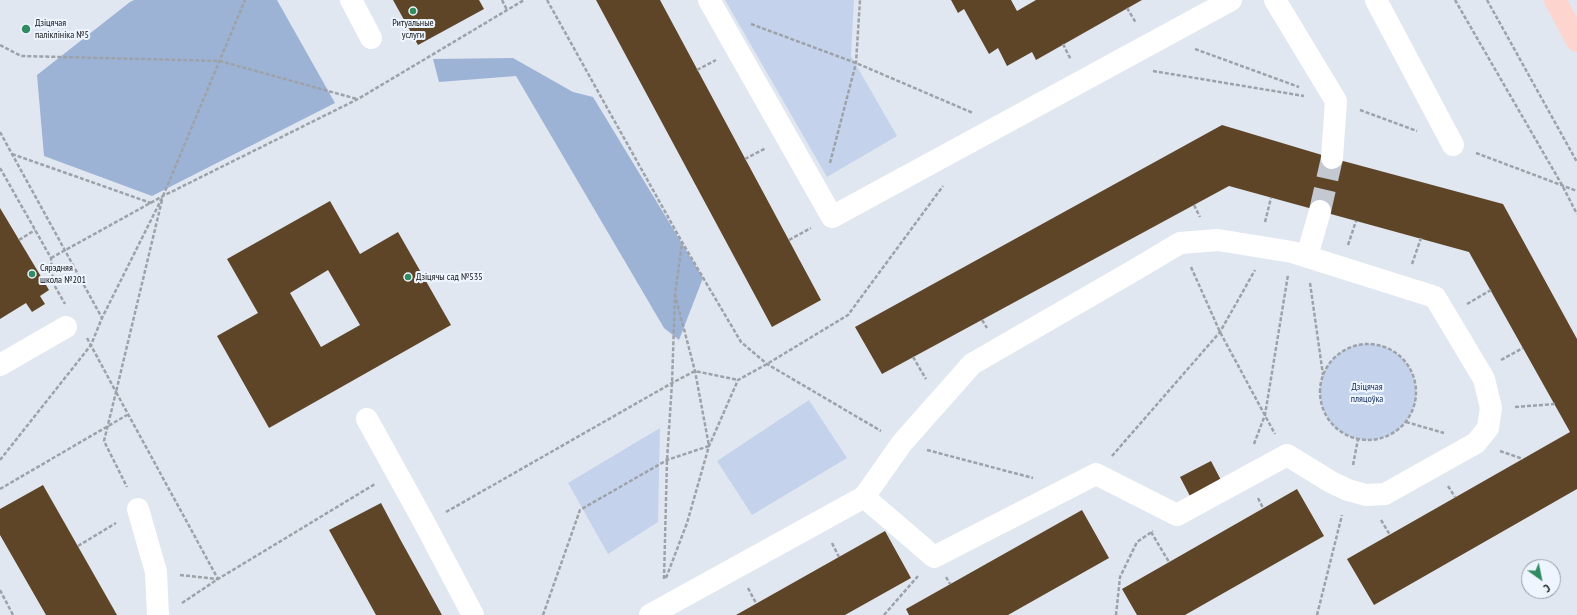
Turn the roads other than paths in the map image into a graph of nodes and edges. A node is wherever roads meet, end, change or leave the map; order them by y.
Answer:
1 (351, 0) edge
2 (709, 0) edge
3 (1231, 0) edge
4 (1275, 0) edge
5 (1376, 0) edge
6 (1555, 0) edge
7 (371, 38) dead end
8 (1577, 41) edge
9 (1453, 145) road end
10 (1332, 158) tunnel mouth
11 (1320, 211) tunnel mouth
12 (1299, 254) junction
13 (66, 327) road end
14 (0, 365) edge
15 (367, 419) dead end
16 (864, 497) junction
17 (138, 509) road end
18 (158, 615) edge
19 (473, 615) edge
20 (650, 615) edge

1 - 7 lane
2 - 3 lane
4 - 10 lane
5 - 9 lane
6 - 8 main road
11 - 12 lane
12 - 16 lane
12 - 16 lane
13 - 14 lane
15 - 19 lane
16 - 20 lane
17 - 18 lane

